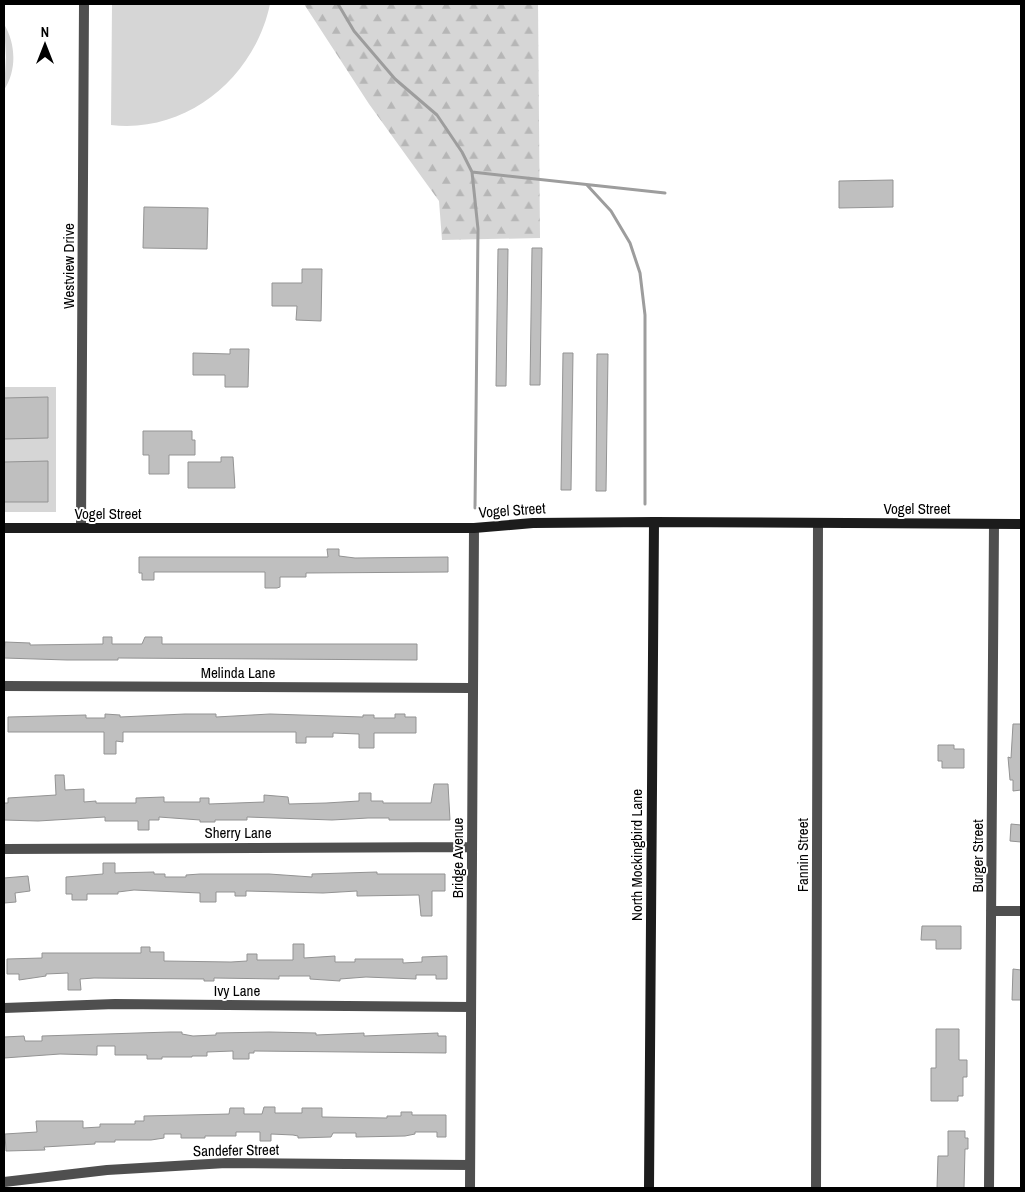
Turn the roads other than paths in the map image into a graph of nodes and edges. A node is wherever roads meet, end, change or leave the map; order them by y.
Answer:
1 (84, 4) edge
2 (654, 522) junction
3 (818, 523) junction
4 (994, 524) junction
5 (1021, 524) edge
6 (4, 528) edge
7 (81, 528) junction
8 (474, 528) junction
9 (4, 686) edge
10 (472, 688) junction
11 (472, 847) junction
12 (4, 849) edge
13 (991, 911) junction
14 (1021, 911) edge
15 (471, 1007) junction
16 (4, 1008) edge
17 (470, 1165) junction
18 (4, 1182) edge
19 (470, 1188) edge
20 (649, 1188) edge
21 (816, 1188) edge
22 (990, 1188) edge

1 - 7 street, Westview Drive
2 - 3 street, Vogel Street
2 - 8 street, Vogel Street
2 - 20 street, North Mockingbird Lane
3 - 4 street, Vogel Street
3 - 21 street, Fannin Street
4 - 5 street, Vogel Street
4 - 13 street, Burger Street
6 - 7 street, Vogel Street
7 - 8 street, Vogel Street
8 - 10 street, Bridge Avenue
9 - 10 street, Melinda Lane
10 - 11 street, Bridge Avenue
11 - 12 street, Sherry Lane
11 - 15 street, Bridge Avenue
13 - 14 street
13 - 22 street, Burger Street
15 - 16 street, Ivy Lane
15 - 17 street, Bridge Avenue
17 - 18 street, Sandefer Street
17 - 19 street, Bridge Avenue

